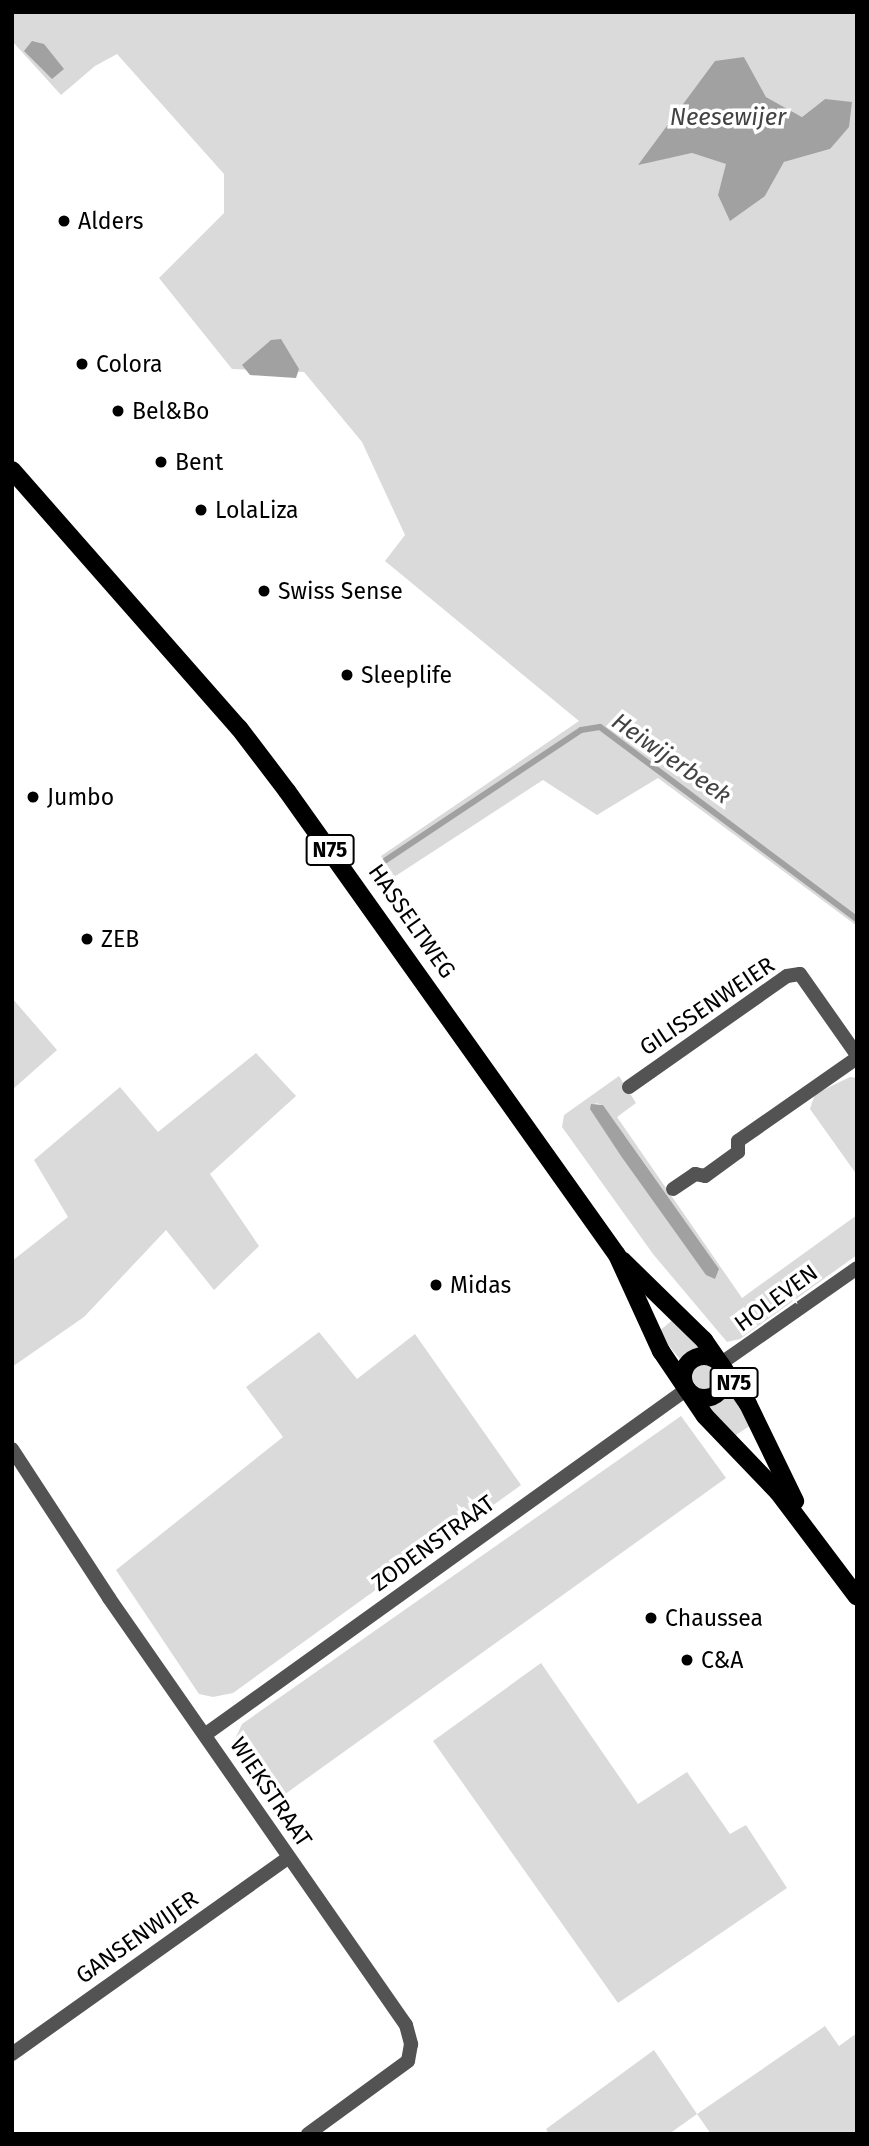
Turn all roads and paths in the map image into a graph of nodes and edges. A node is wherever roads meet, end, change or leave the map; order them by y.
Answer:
1 (12, 470) edge
2 (857, 1057) edge
3 (629, 1087) dead end
4 (673, 1189) dead end
5 (617, 1255) junction
6 (857, 1268) edge
7 (720, 1364) junction
8 (687, 1388) junction
9 (12, 1449) edge
10 (815, 1538) junction
11 (857, 1597) edge
12 (206, 1734) junction
13 (288, 1858) junction
14 (12, 2053) edge
15 (308, 2134) edge

1 - 5 main road, HASSELTWEG / N75
2 - 3 street, GILISSENWEIER
2 - 4 street, GILISSENWEIER
5 - 7 main road, HASSELTWEG / N75
5 - 8 main road, HASSELTWEG / N75
6 - 7 street, HOLEVEN
7 - 8 main road, N75
7 - 8 main road, N75
7 - 10 main road, HASSELTWEG / N75
8 - 10 main road, HASSELTWEG / N75
8 - 12 street, ZODENSTRAAT
9 - 12 street, WIEKSTRAAT
10 - 11 main road, HASSELTWEG / N75
12 - 13 street, WIEKSTRAAT
13 - 14 street, GANSENWIJER
13 - 15 street, WIEKSTRAAT

